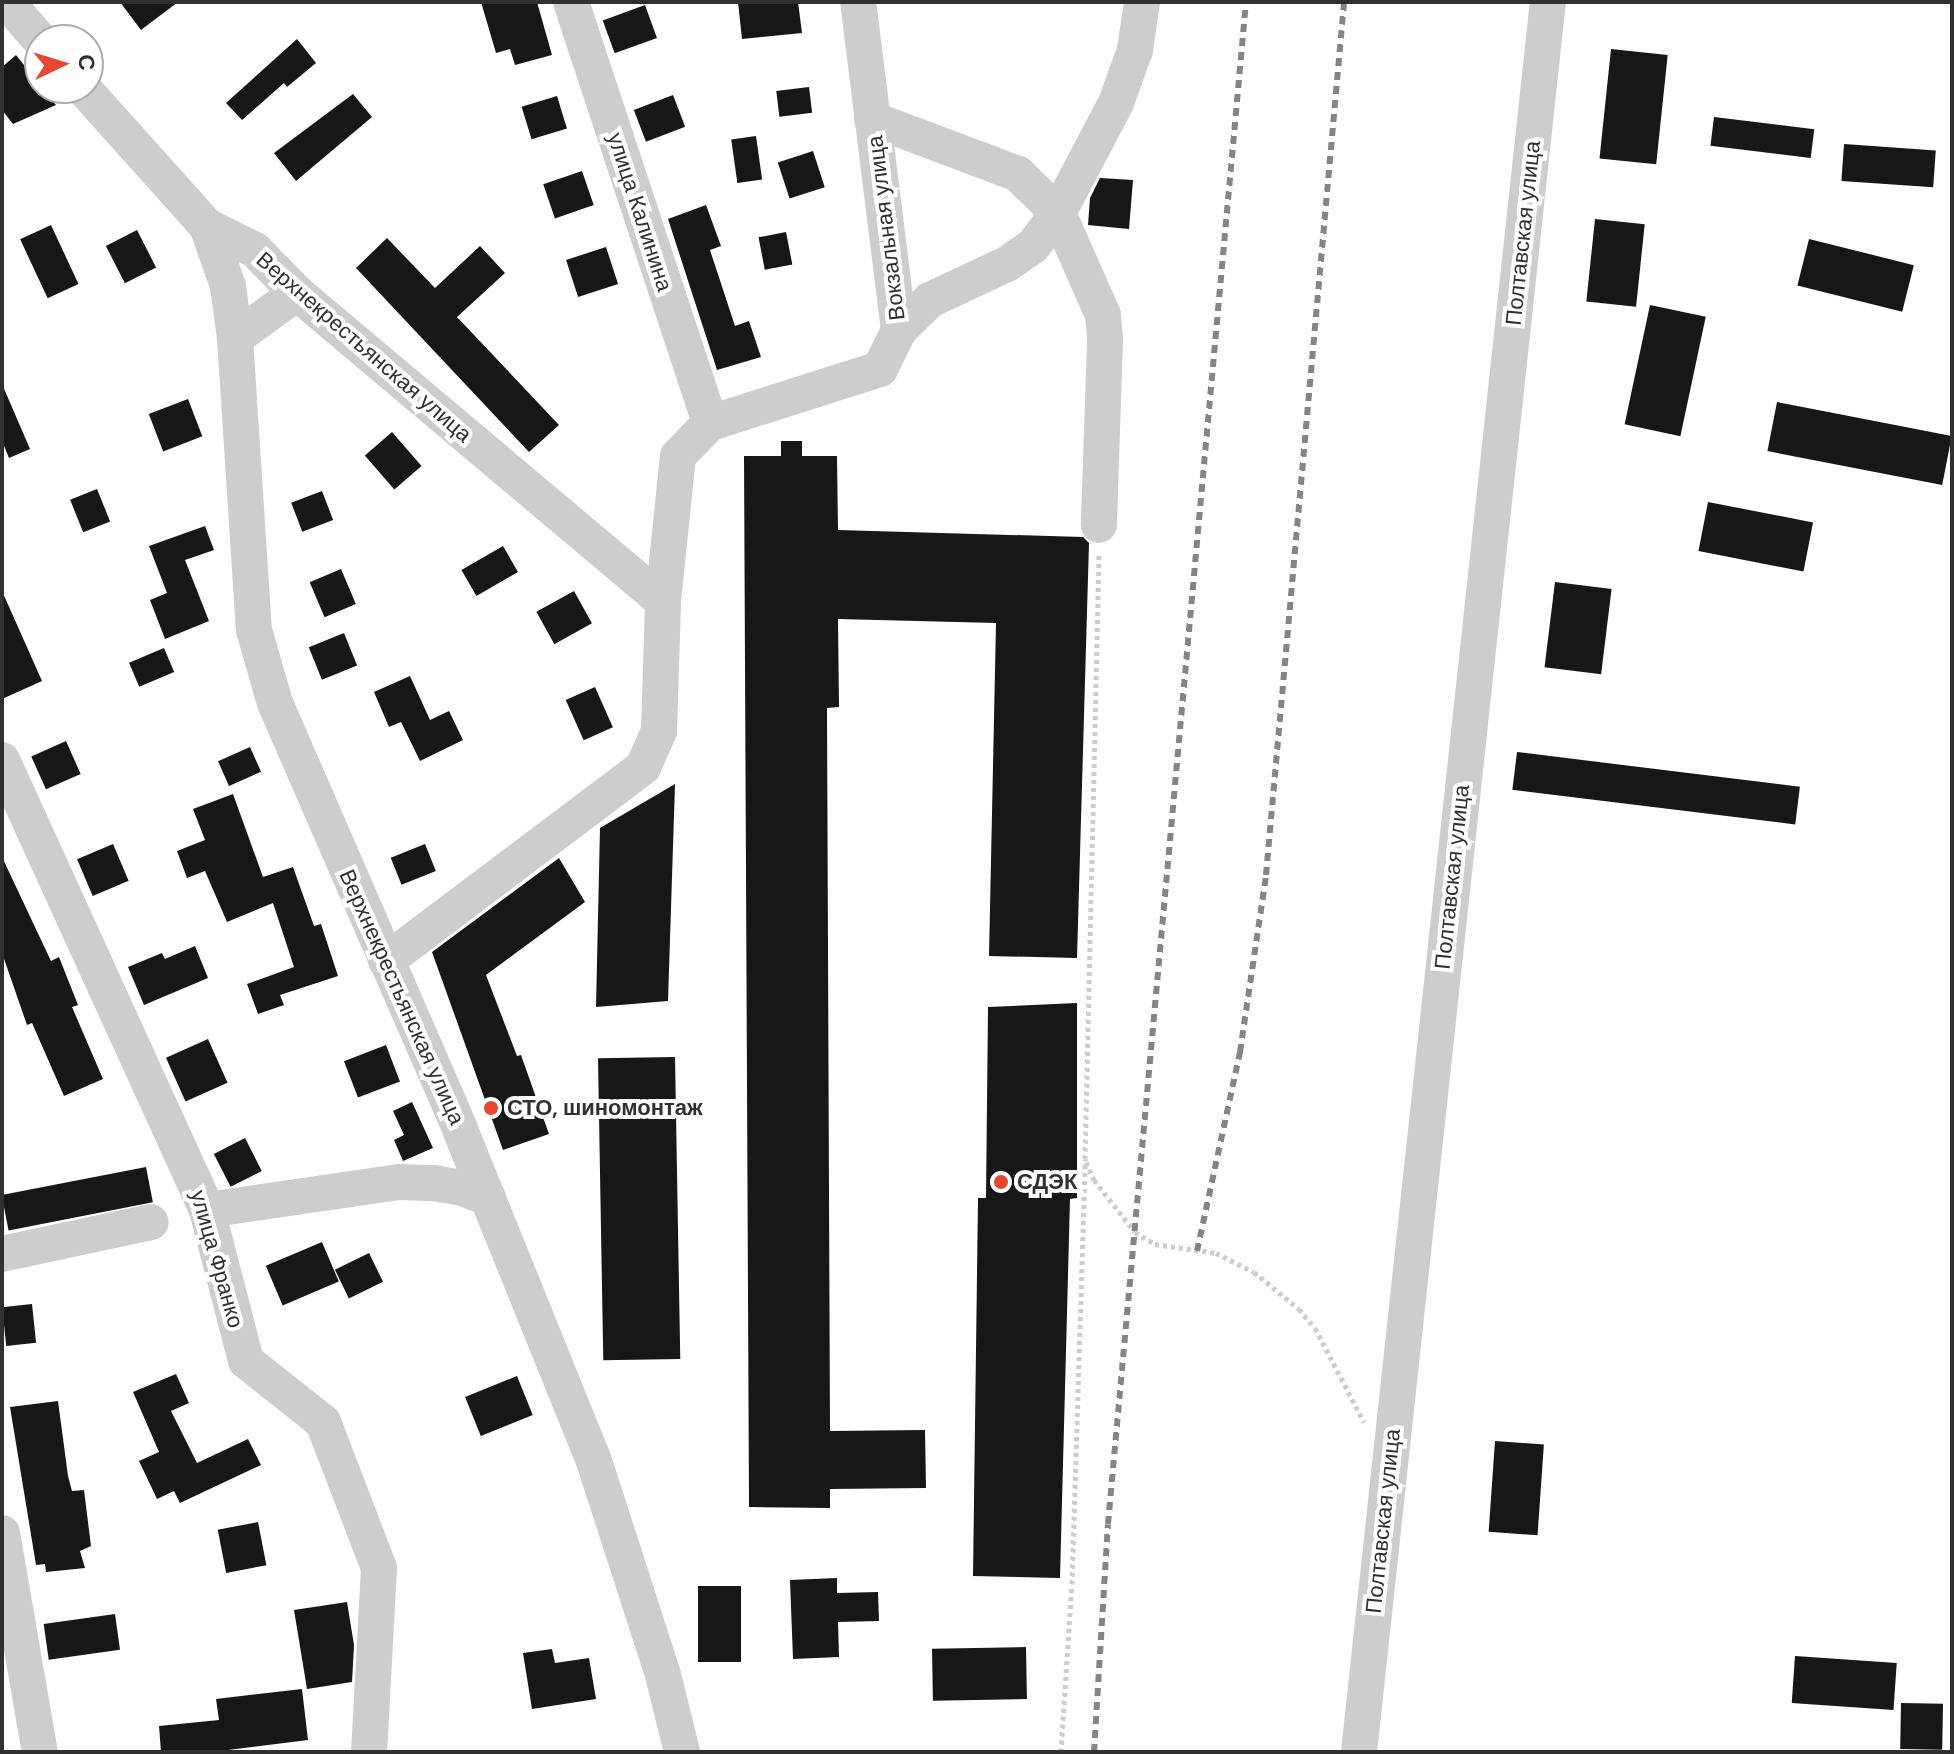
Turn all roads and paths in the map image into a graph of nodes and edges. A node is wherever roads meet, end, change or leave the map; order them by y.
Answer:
1 (571, 2) edge
2 (858, 2) edge
3 (1142, 2) edge
4 (1548, 2) edge
5 (97, 104) edge
6 (872, 119) junction
7 (1058, 213) junction
8 (207, 226) junction
9 (297, 293) junction
10 (899, 330) junction
11 (235, 338) junction
12 (710, 423) junction
13 (1099, 525) joint
14 (663, 601) junction
15 (2, 760) edge
16 (386, 961) junction
17 (459, 1127) junction
18 (1085, 1159) junction
19 (399, 1182) junction
20 (488, 1198) junction
21 (207, 1210) junction
22 (151, 1222) dead end
23 (2, 1254) edge
24 (1389, 1469) junction
25 (2, 1533) edge
26 (40, 1752) edge
27 (369, 1752) edge
28 (682, 1752) edge
29 (1061, 1752) edge
30 (1359, 1752) edge

1 - 12 street, улица Калинина
2 - 6 street, Вокзальная улица
3 - 7 street
4 - 24 street, Полтавская улица
5 - 8 street, Верхнекрестьянская улица
6 - 7 street
6 - 10 street, Вокзальная улица
7 - 10 street
7 - 13 street
8 - 9 street, Верхнекрестьянская улица
8 - 11 street, Верхнекрестьянская улица
9 - 11 street
9 - 14 street, Верхнекрестьянская улица
10 - 12 street, Вокзальная улица
11 - 16 street, Верхнекрестьянская улица
12 - 14 street
13 - 18 path
14 - 16 street
15 - 21 street, улица Франко
16 - 17 street, Верхнекрестьянская улица
17 - 19 street
17 - 20 street, Верхнекрестьянская улица
18 - 24 path
18 - 29 path
19 - 20 street
19 - 21 street
20 - 28 street, Верхнекрестьянская улица
21 - 27 street, улица Франко
22 - 23 street
24 - 30 street, Полтавская улица
25 - 26 street

